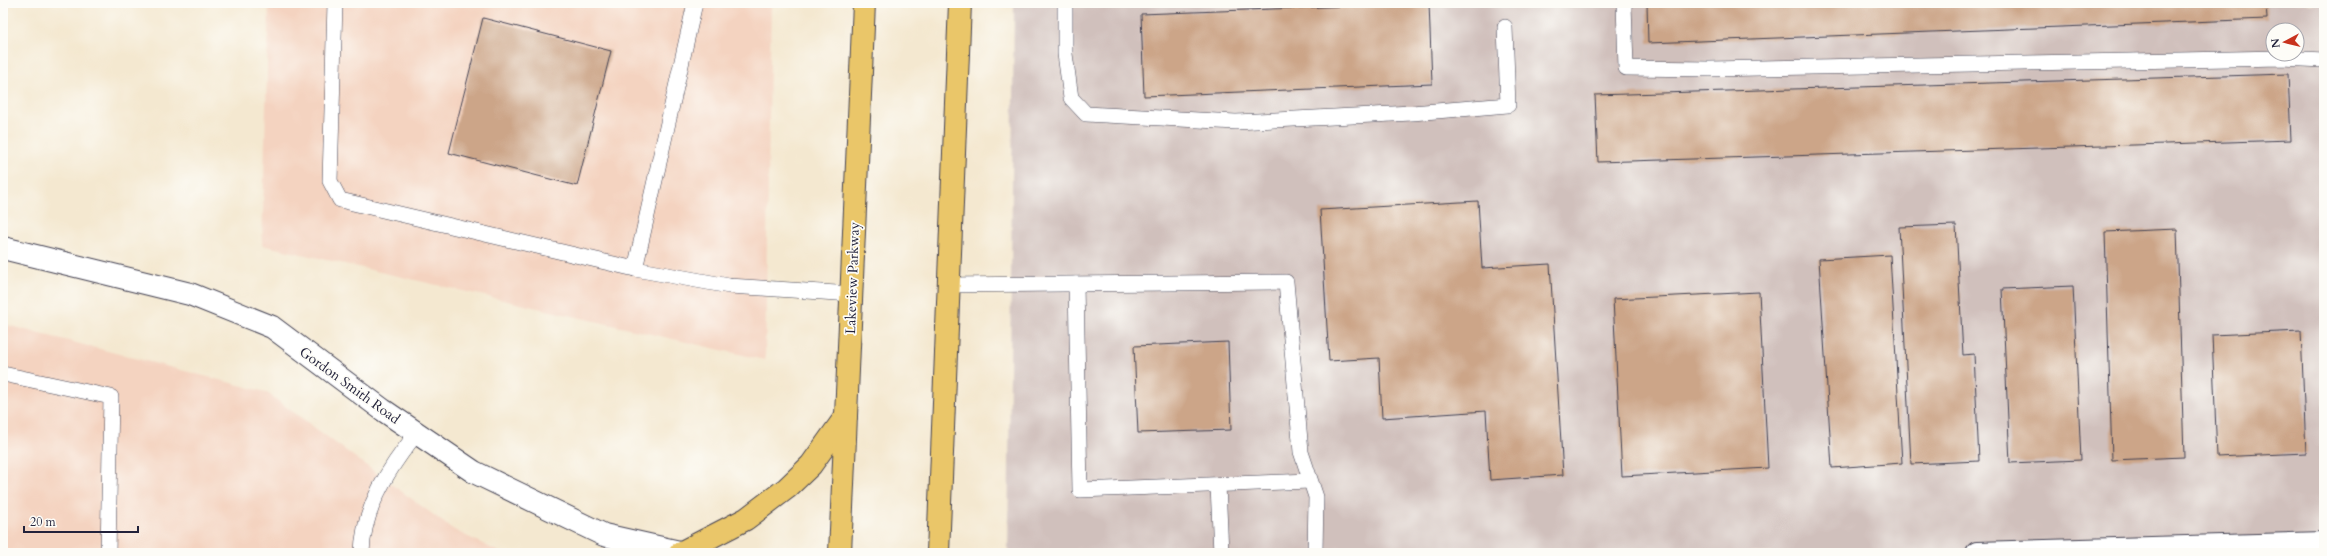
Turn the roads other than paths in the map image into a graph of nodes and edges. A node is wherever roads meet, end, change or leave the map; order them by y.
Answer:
1 (335, 3) edge
2 (695, 3) edge
3 (864, 3) edge
4 (960, 3) edge
5 (1065, 3) edge
6 (1624, 3) edge
7 (1505, 27) dead end
8 (2324, 60) edge
9 (3, 248) edge
10 (635, 269) junction
11 (1076, 284) junction
12 (948, 285) junction
13 (852, 294) junction
14 (3, 374) edge
15 (846, 416) junction
16 (417, 433) junction
17 (1310, 481) junction
18 (1218, 484) junction
19 (2324, 543) edge
20 (108, 553) edge
21 (362, 553) edge
22 (681, 553) edge
23 (840, 553) edge
24 (938, 553) edge
25 (1221, 553) edge
26 (1316, 553) edge
27 (1977, 553) edge

1 - 10 lane
2 - 10 lane
3 - 13 main road, Lakeview Parkway
4 - 12 main road
5 - 7 lane
6 - 8 lane
9 - 16 street, Gordon Smith Road
10 - 13 lane
11 - 12 lane
11 - 17 lane
11 - 18 lane
12 - 24 main road
13 - 15 main road, Lakeview Parkway
14 - 20 lane
15 - 22 main road
15 - 23 main road, Lakeview Parkway
16 - 21 lane
16 - 22 street, Gordon Smith Road
17 - 18 lane
17 - 26 lane
18 - 25 lane
19 - 27 street

